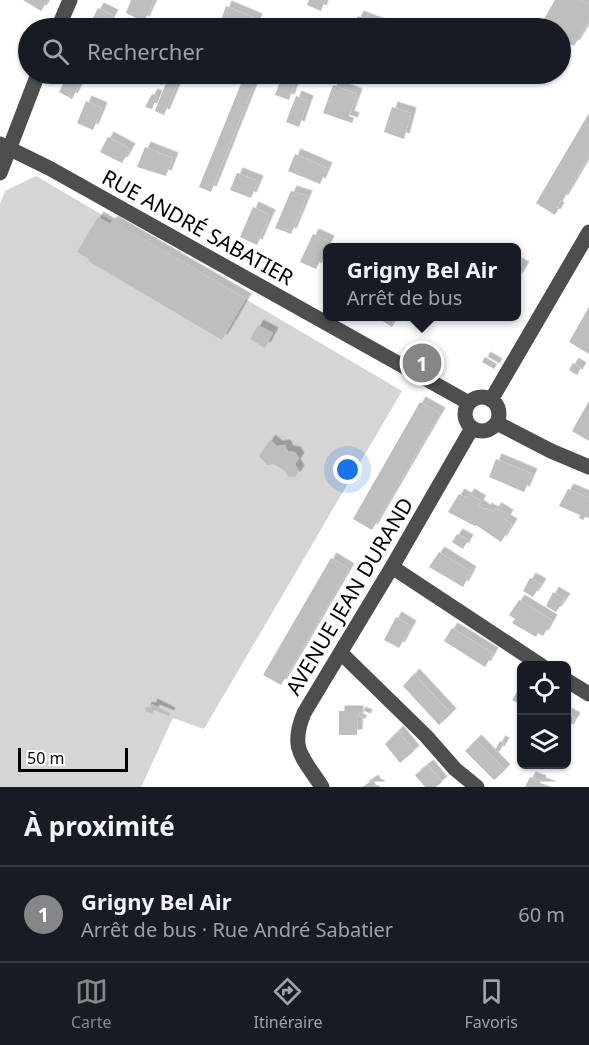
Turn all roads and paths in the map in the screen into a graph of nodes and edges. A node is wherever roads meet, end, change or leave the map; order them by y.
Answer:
1 (70, 0) edge
2 (62, 18) edge
3 (33, 84) edge
4 (5, 146) edge
5 (0, 173) edge
6 (589, 232) edge
7 (492, 400) junction
8 (469, 403) junction
9 (497, 423) junction
10 (472, 428) junction
11 (589, 467) edge
12 (392, 567) junction
13 (340, 653) junction
14 (534, 661) edge
15 (571, 683) edge
16 (589, 694) edge
17 (322, 787) edge
18 (477, 787) edge

1 - 2 street
3 - 4 street
4 - 5 street
4 - 8 street, RUE ANDRÉ SABATIER
6 - 7 street
7 - 8 street
7 - 9 street
8 - 10 street
9 - 10 street
9 - 11 street
10 - 12 street, AVENUE JEAN DURAND
12 - 13 street, AVENUE JEAN DURAND
12 - 14 street
13 - 17 street, AVENUE JEAN DURAND
13 - 18 street
15 - 16 street

